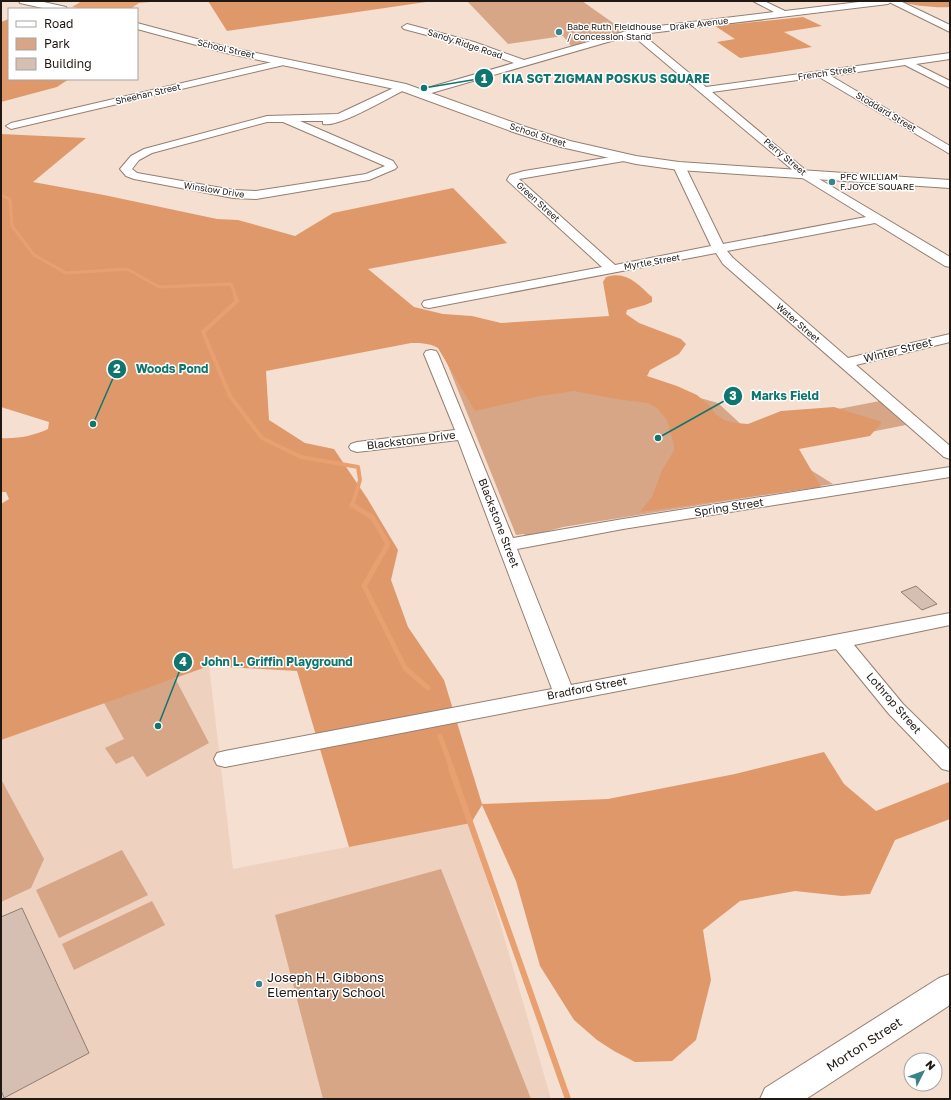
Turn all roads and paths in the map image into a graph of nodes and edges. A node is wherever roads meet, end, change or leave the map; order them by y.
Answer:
1 (757, 1) edge
2 (888, 1) edge
3 (892, 1) edge
4 (30, 2) edge
5 (57, 8) edge
6 (784, 14) junction
7 (138, 26) edge
8 (407, 27) dead end
9 (950, 29) edge
10 (634, 32) junction
11 (950, 56) edge
12 (284, 62) junction
13 (906, 62) junction
14 (522, 63) junction
15 (821, 74) junction
16 (950, 85) edge
17 (402, 87) junction
18 (705, 90) junction
19 (421, 93) junction
20 (338, 117) junction
21 (283, 118) junction
22 (11, 126) dead end
23 (321, 135) junction
24 (950, 151) edge
25 (624, 158) junction
26 (679, 166) junction
27 (805, 175) junction
28 (950, 184) edge
29 (262, 195) junction
30 (253, 207) dead end
31 (875, 219) junction
32 (720, 250) junction
33 (950, 263) edge
34 (612, 269) junction
35 (429, 304) dead end
36 (950, 338) edge
37 (431, 354) dead end
38 (845, 363) junction
39 (464, 434) junction
40 (357, 447) dead end
41 (950, 454) edge
42 (950, 472) edge
43 (508, 545) junction
44 (950, 619) edge
45 (840, 641) junction
46 (564, 693) junction
47 (225, 759) dead end
48 (950, 763) edge
49 (950, 988) edge
50 (777, 1099) edge

1 - 6 street
2 - 6 street, Drake Avenue
3 - 9 street
4 - 5 street
6 - 10 street, Drake Avenue
7 - 12 street, School Street
8 - 14 street, Sandy Ridge Road
10 - 14 street, Drake Avenue
10 - 18 street, Perry Street
11 - 13 street, French Street
12 - 17 street, School Street
12 - 22 street, Sheehan Street
13 - 15 street, French Street
13 - 16 street
14 - 19 street, Drake Avenue
15 - 18 street, French Street
15 - 24 street, Stoddard Street
17 - 19 street, School Street
17 - 20 street, Winslow Drive
18 - 27 street, Perry Street
19 - 25 street, School Street
20 - 21 street, Winslow Drive
20 - 23 street, Winslow Drive
21 - 23 street, Winslow Drive
21 - 29 street, Winslow Drive
23 - 29 street, Winslow Drive
25 - 26 street, School Street
25 - 34 street, Green Street
26 - 27 street, School Street
26 - 32 street, Water Street
27 - 28 street, School Street
27 - 31 street, Perry Street
29 - 30 street
31 - 32 street, Myrtle Street
31 - 33 street, Perry Street
32 - 34 street, Myrtle Street
32 - 38 street, Water Street
34 - 35 street, Myrtle Street
36 - 38 street, Winter Street
37 - 39 street, Blackstone Street
38 - 41 street, Water Street
39 - 40 street, Blackstone Drive
39 - 43 street, Blackstone Street
42 - 43 street, Spring Street
43 - 46 street, Blackstone Street
44 - 45 street, Bradford Street
45 - 46 street, Bradford Street
45 - 48 street, Lothrop Street
46 - 47 street, Bradford Street
49 - 50 street, Morton Street

